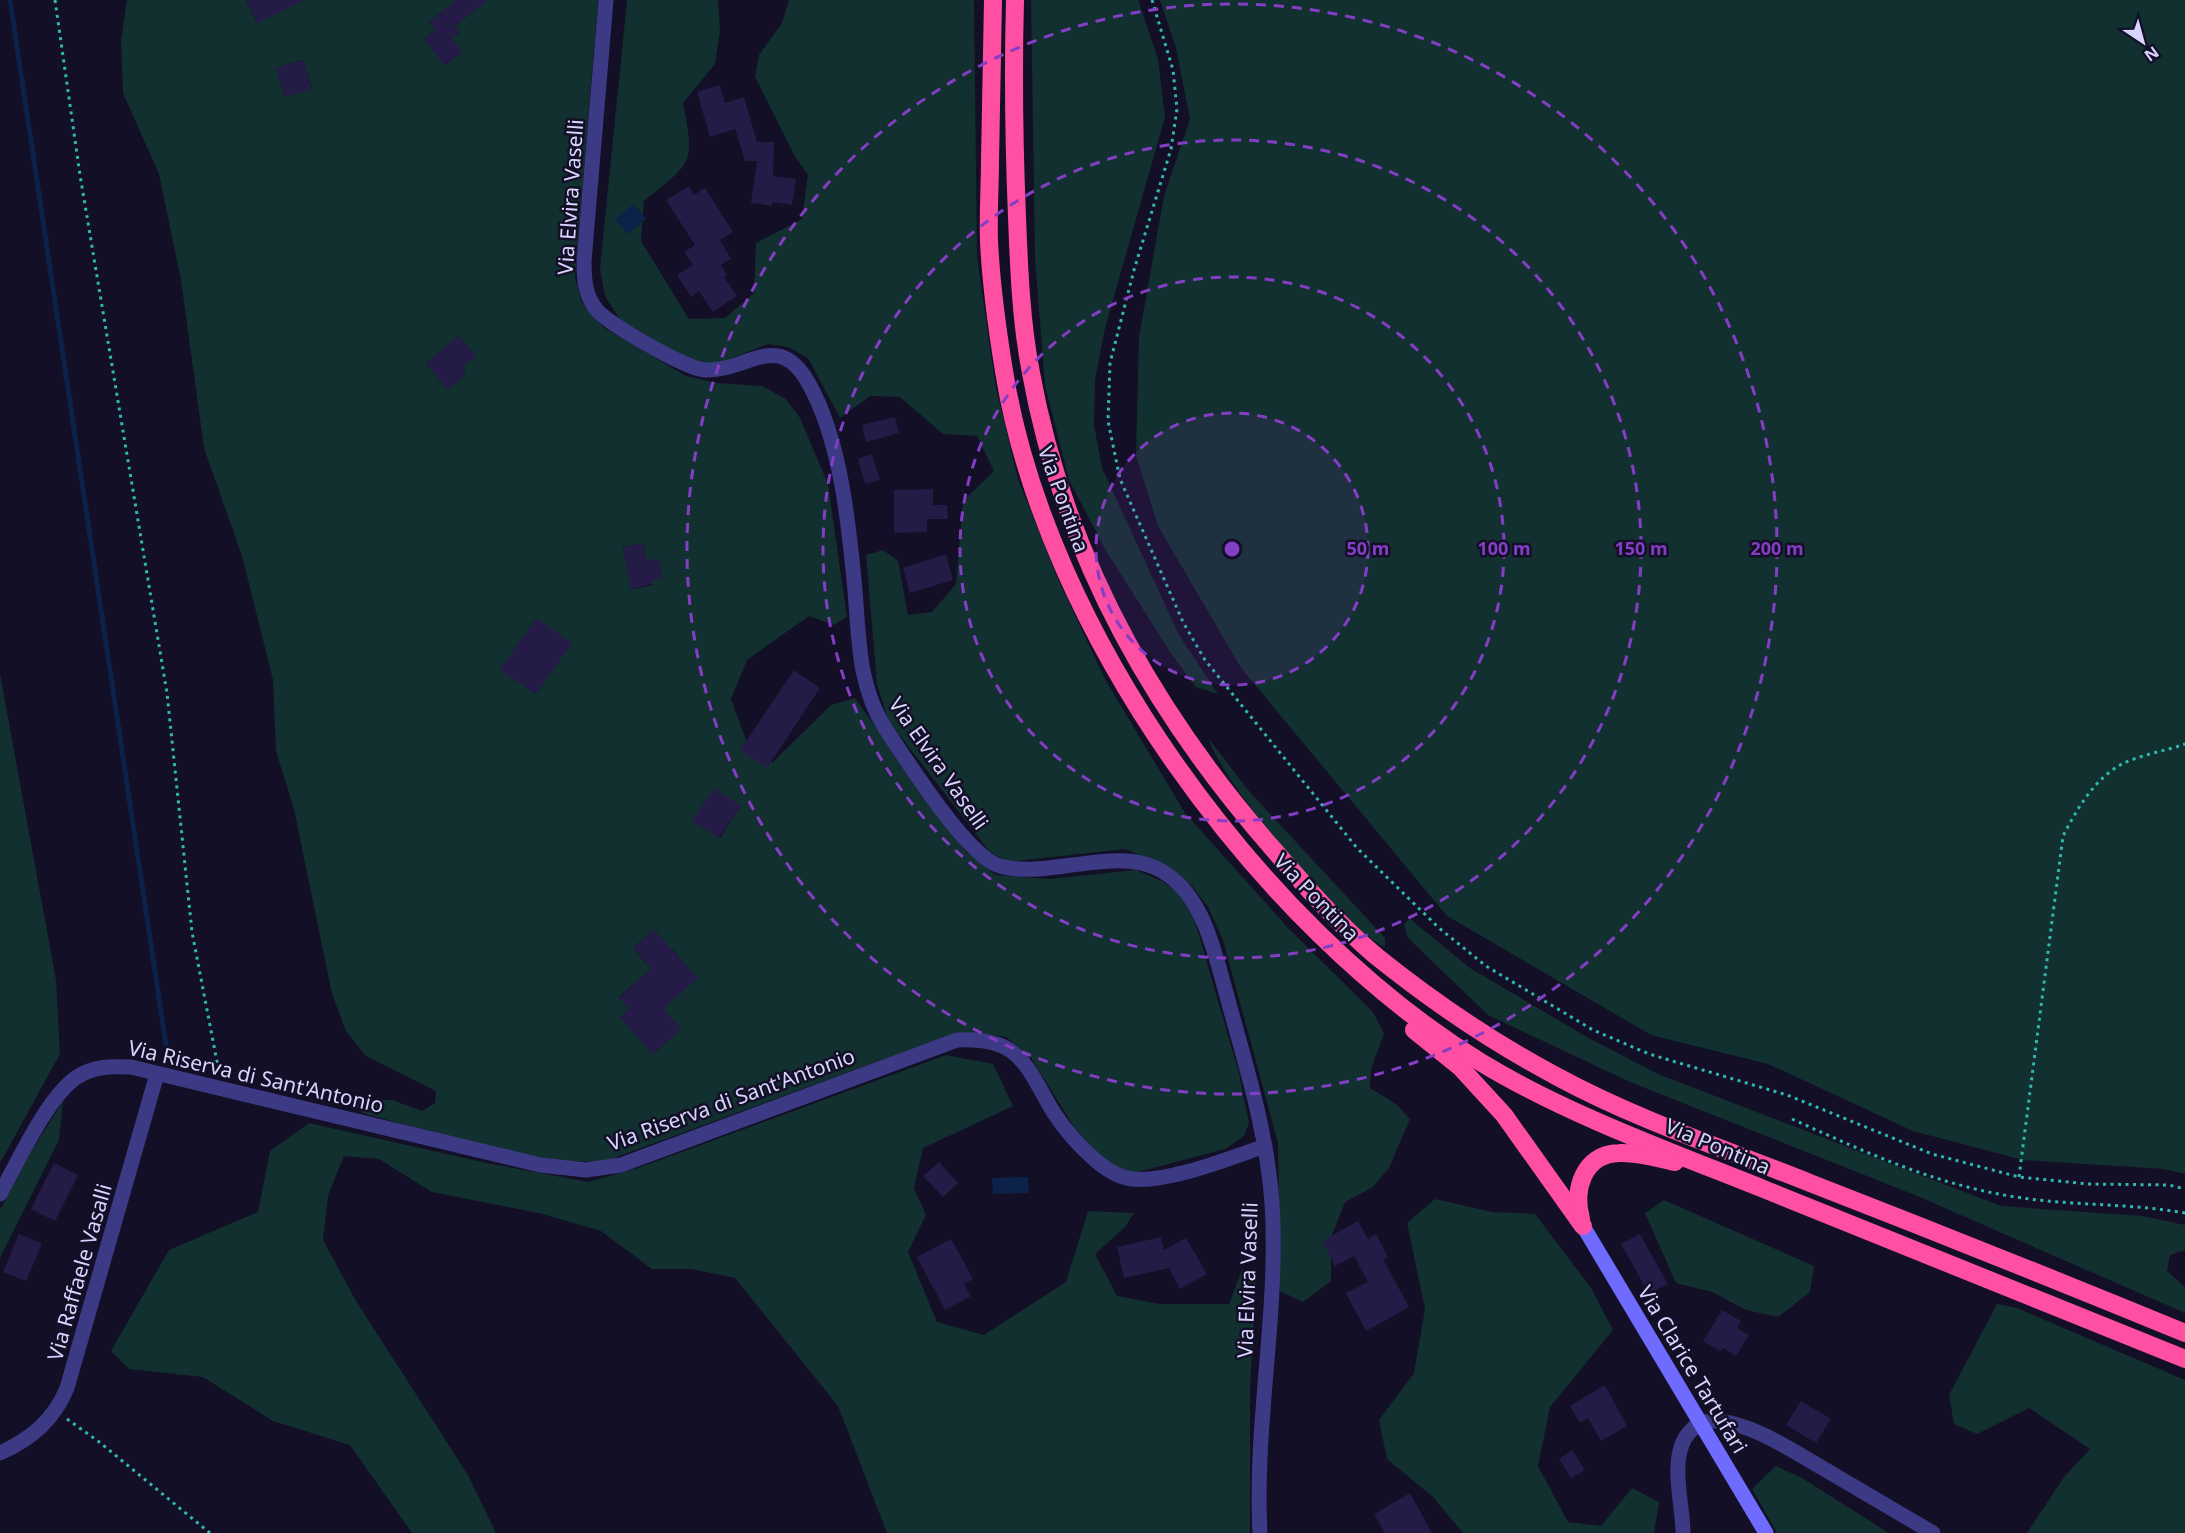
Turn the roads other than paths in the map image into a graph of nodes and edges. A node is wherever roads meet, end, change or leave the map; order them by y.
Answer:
1 (606, 0) edge
2 (993, 0) edge
3 (1015, 0) edge
4 (1357, 970) junction
5 (157, 1074) junction
6 (1265, 1146) junction
7 (1713, 1169) junction
8 (0, 1194) edge
9 (1583, 1226) junction
10 (2185, 1333) edge
11 (2185, 1359) edge
12 (1701, 1423) junction
13 (0, 1453) edge
14 (1260, 1533) edge
15 (1683, 1533) edge
16 (1766, 1533) edge
17 (1933, 1533) edge

1 - 6 street, Via Elvira Vaselli
2 - 4 highway, Via Pontina
3 - 10 highway, Via Pontina
4 - 7 highway, Via Pontina
4 - 9 highway
5 - 6 street, Via Riserva di Sant'Antonio
5 - 8 street, Via Riserva di Sant'Antonio
5 - 13 street, Via Raffaele Vasalli
6 - 14 street, Via Elvira Vaselli
7 - 9 highway
7 - 11 highway, Via Pontina
9 - 12 street, Via Clarice Tartufari
12 - 15 street
12 - 16 street, Via Clarice Tartufari
12 - 17 street

